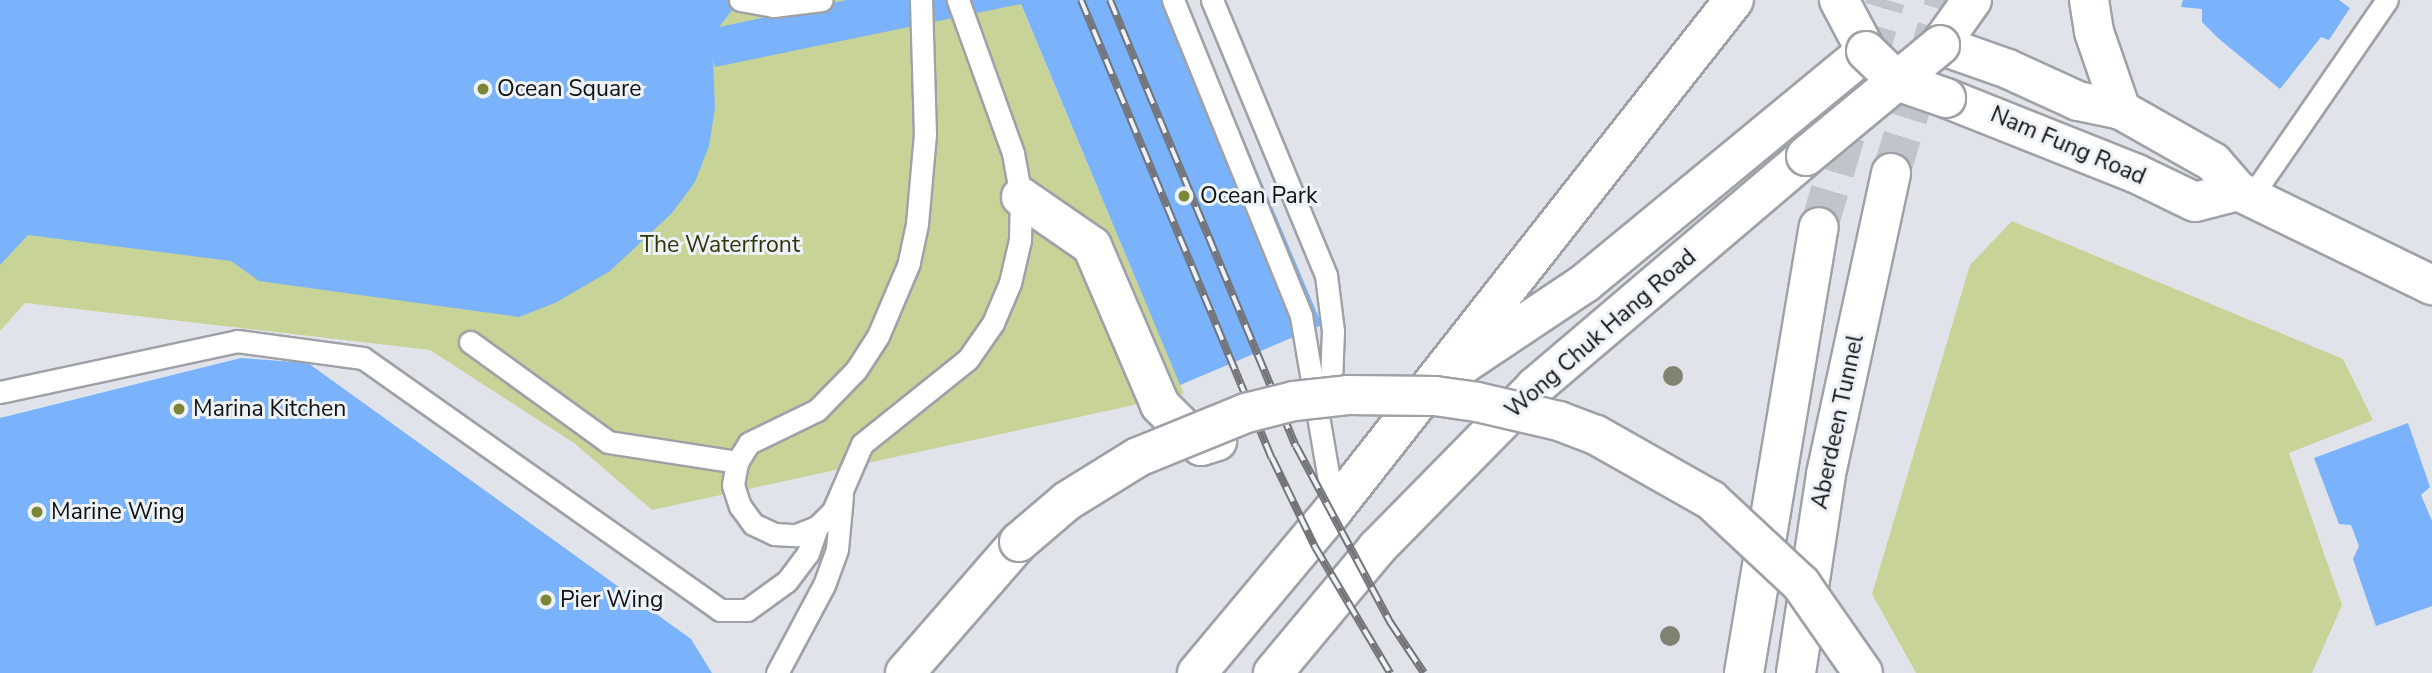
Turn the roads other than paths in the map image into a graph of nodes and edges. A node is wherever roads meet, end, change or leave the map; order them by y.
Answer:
1 (740, 0) edge
2 (822, 0) edge
3 (922, 0) edge
4 (958, 0) edge
5 (1173, 0) edge
6 (1212, 0) edge
7 (1734, 0) edge
8 (1972, 0) edge
9 (2090, 0) edge
10 (2387, 0) edge
11 (1851, 24) edge
12 (1950, 48) junction
13 (1897, 82) junction
14 (2121, 110) junction
15 (1891, 173) tunnel mouth
16 (2244, 194) junction
17 (1021, 197) junction
18 (1819, 227) tunnel mouth
19 (2432, 285) edge
20 (470, 342) dead end
21 (1436, 382) junction
22 (0, 392) edge
23 (1319, 407) junction
24 (1328, 458) junction
25 (737, 462) junction
26 (842, 490) junction
27 (1334, 509) junction
28 (817, 527) junction
29 (777, 673) edge
30 (905, 673) edge
31 (1197, 673) edge
32 (1273, 673) edge
33 (1744, 673) edge
34 (1796, 673) edge
35 (1863, 673) edge

1 - 2 lane
3 - 25 lane
4 - 17 lane
5 - 23 lane
6 - 24 lane
7 - 21 main road
8 - 12 main road
9 - 14 main road
10 - 16 lane
11 - 12 main road
11 - 13 main road, bridge
11 - 21 main road
12 - 13 main road, Wong Chuk Hang Road, bridge
12 - 14 main road, Nam Fung Road
13 - 16 main road, Nam Fung Road, bridge
13 - 32 main road, Wong Chuk Hang Road, bridge
14 - 16 main road, Nam Fung Road
15 - 34 main road, Aberdeen Tunnel
16 - 19 main road, Nam Fung Road
17 - 23 main road
17 - 26 lane
18 - 33 main road
20 - 25 lane
21 - 27 main road
22 - 28 lane
23 - 24 lane
24 - 27 lane
25 - 28 lane
26 - 28 lane
26 - 29 lane
27 - 31 main road
30 - 35 main road, bridge

